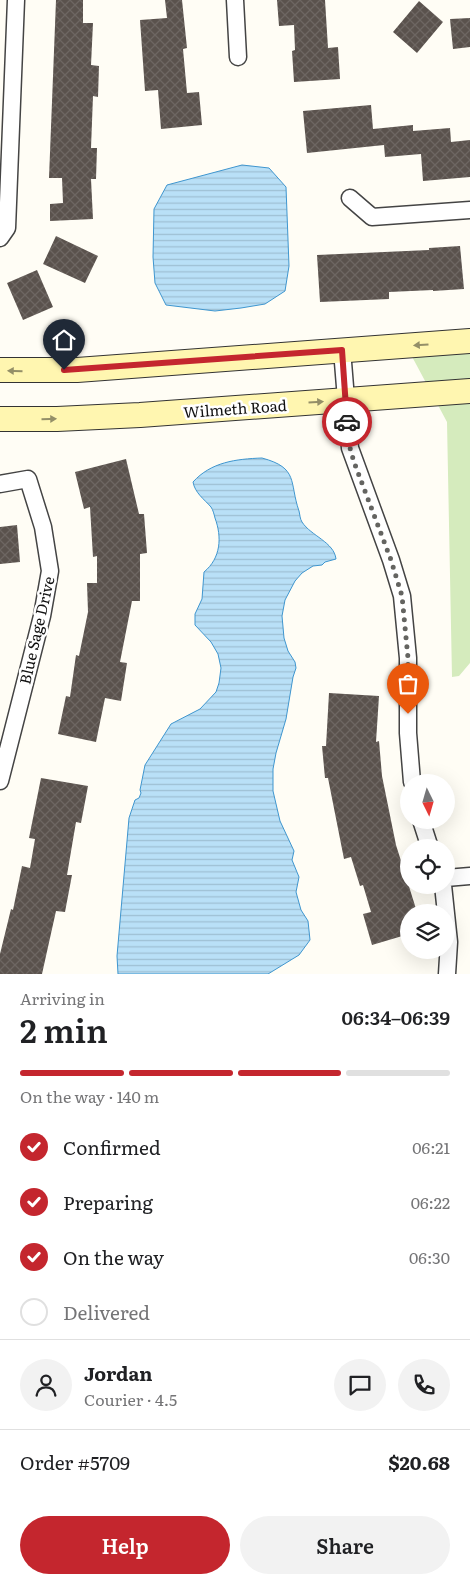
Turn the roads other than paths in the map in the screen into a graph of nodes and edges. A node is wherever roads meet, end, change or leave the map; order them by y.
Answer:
1 (16, 0) edge
2 (235, 0) edge
3 (238, 57) dead end
4 (350, 198) dead end
5 (470, 210) edge
6 (1, 238) edge
7 (470, 341) edge
8 (342, 350) junction
9 (0, 370) edge
10 (470, 391) edge
11 (345, 399) junction
12 (0, 419) edge
13 (0, 484) edge
14 (6, 734) edge
15 (411, 774) edge
16 (0, 781) edge
17 (470, 876) edge
18 (455, 877) edge
19 (444, 894) edge
20 (446, 974) edge

1 - 6 street
2 - 3 street
4 - 5 street
7 -> 8 main road
8 -> 9 main road
8 - 11 street
10 - 11 main road, Wilmeth Road
12 -> 11 main road, Wilmeth Road
11 - 15 street
13 - 14 street, Blue Sage Drive
14 - 16 street, Blue Sage Drive
17 - 18 street
19 - 20 street

